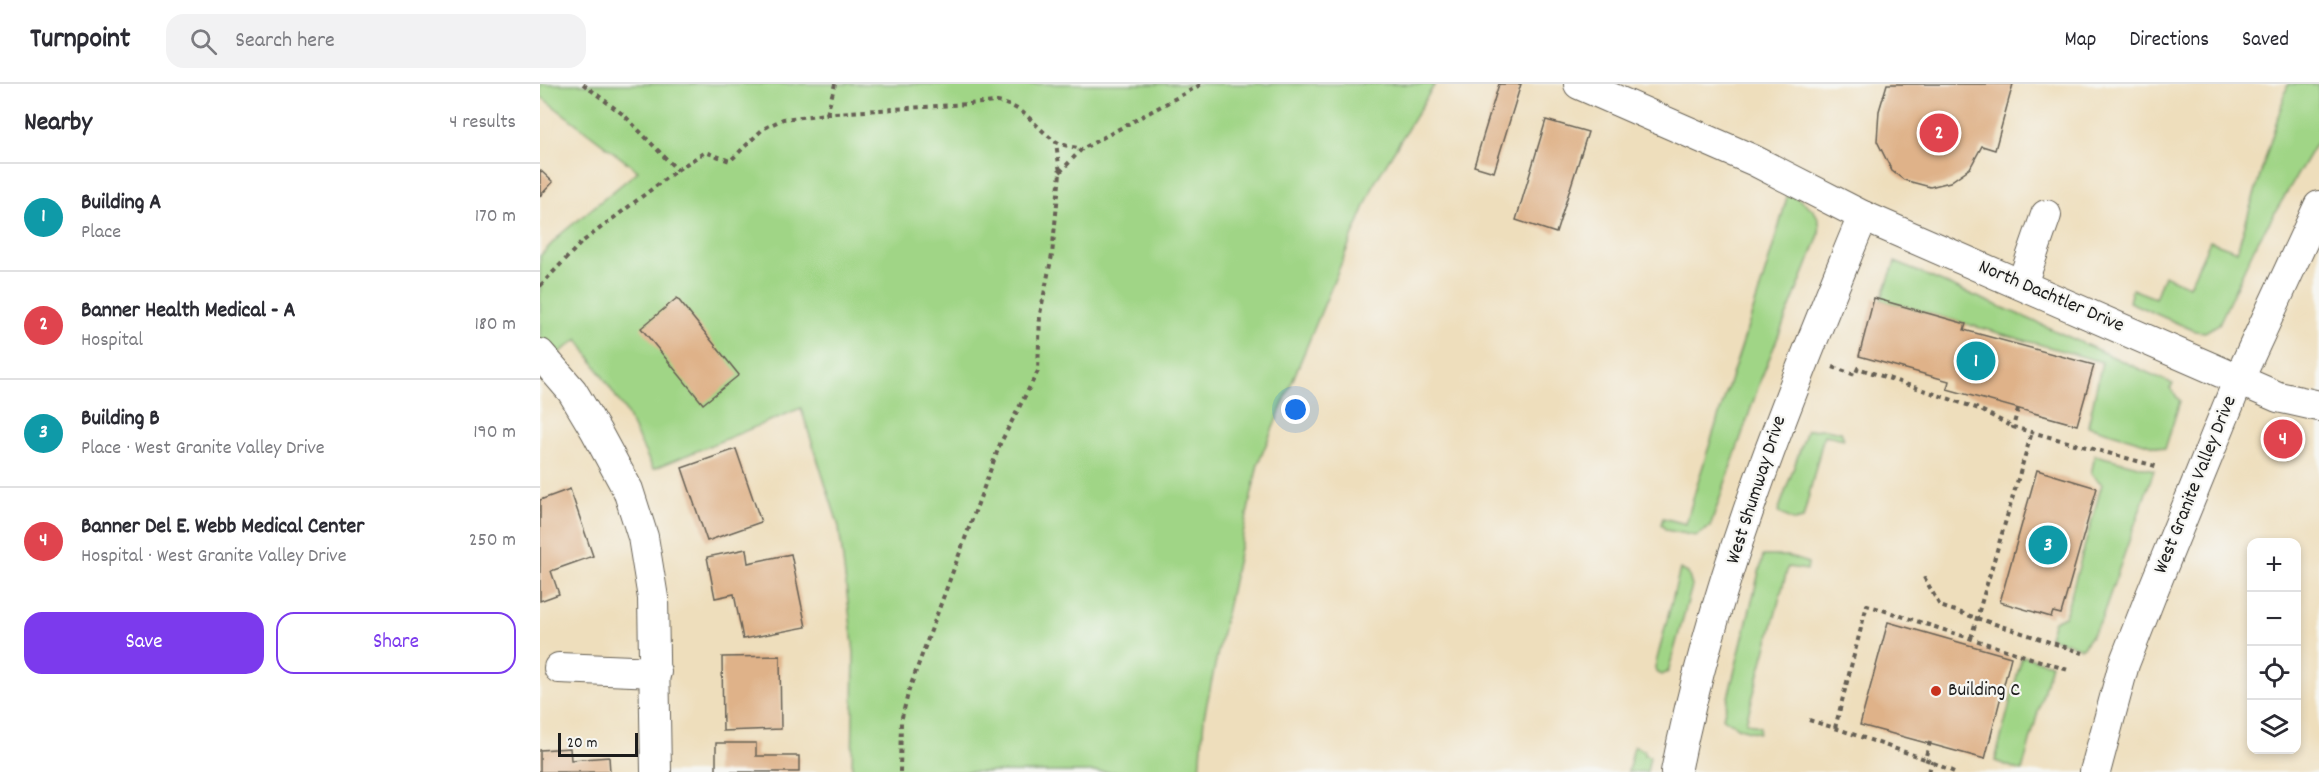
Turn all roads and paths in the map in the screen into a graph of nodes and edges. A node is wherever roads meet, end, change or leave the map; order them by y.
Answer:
1 (583, 84) edge
2 (835, 84) edge
3 (1202, 84) edge
4 (1579, 84) edge
5 (827, 114) junction
6 (1056, 142) junction
7 (1082, 149) junction
8 (677, 170) junction
9 (1060, 172) junction
10 (2319, 206) edge
11 (2046, 215) dead end
12 (1863, 216) junction
13 (2022, 284) junction
14 (540, 286) edge
15 (540, 354) edge
16 (1833, 367) dead end
17 (2239, 379) junction
18 (2319, 406) edge
19 (2018, 409) dead end
20 (2013, 427) junction
21 (2032, 432) junction
22 (2159, 467) dead end
23 (1924, 577) dead end
24 (1976, 617) junction
25 (1971, 638) junction
26 (2083, 653) dead end
27 (559, 668) dead end
28 (2071, 671) dead end
29 (656, 672) junction
30 (1809, 720) dead end
31 (1835, 728) junction
32 (1930, 742) dead end
33 (1925, 759) junction
34 (1932, 761) junction
35 (656, 772) edge
36 (900, 772) edge
37 (1676, 772) edge
38 (1929, 772) edge
39 (1954, 772) edge
40 (2095, 772) edge

1 - 8 path
2 - 5 path
3 - 7 path
4 - 12 street, North Dachtler Drive
5 - 6 path
5 - 8 path
6 - 7 path
6 - 9 path
7 - 9 path
8 - 14 path
9 - 36 path
10 - 17 street, West Granite Valley Drive
11 - 13 street
12 - 13 street, North Dachtler Drive
12 - 37 street, West Shumway Drive
13 - 17 street, North Dachtler Drive
15 - 29 street
16 - 20 path
17 - 18 street, North Dachtler Drive
17 - 40 street, West Granite Valley Drive
19 - 20 path
20 - 21 path
21 - 22 path
21 - 24 path
23 - 24 path
24 - 25 path
24 - 26 path
25 - 28 path
25 - 31 path
27 - 29 street
29 - 35 street
30 - 31 path
31 - 33 path
32 - 33 path
33 - 34 path
34 - 38 path
34 - 39 path

